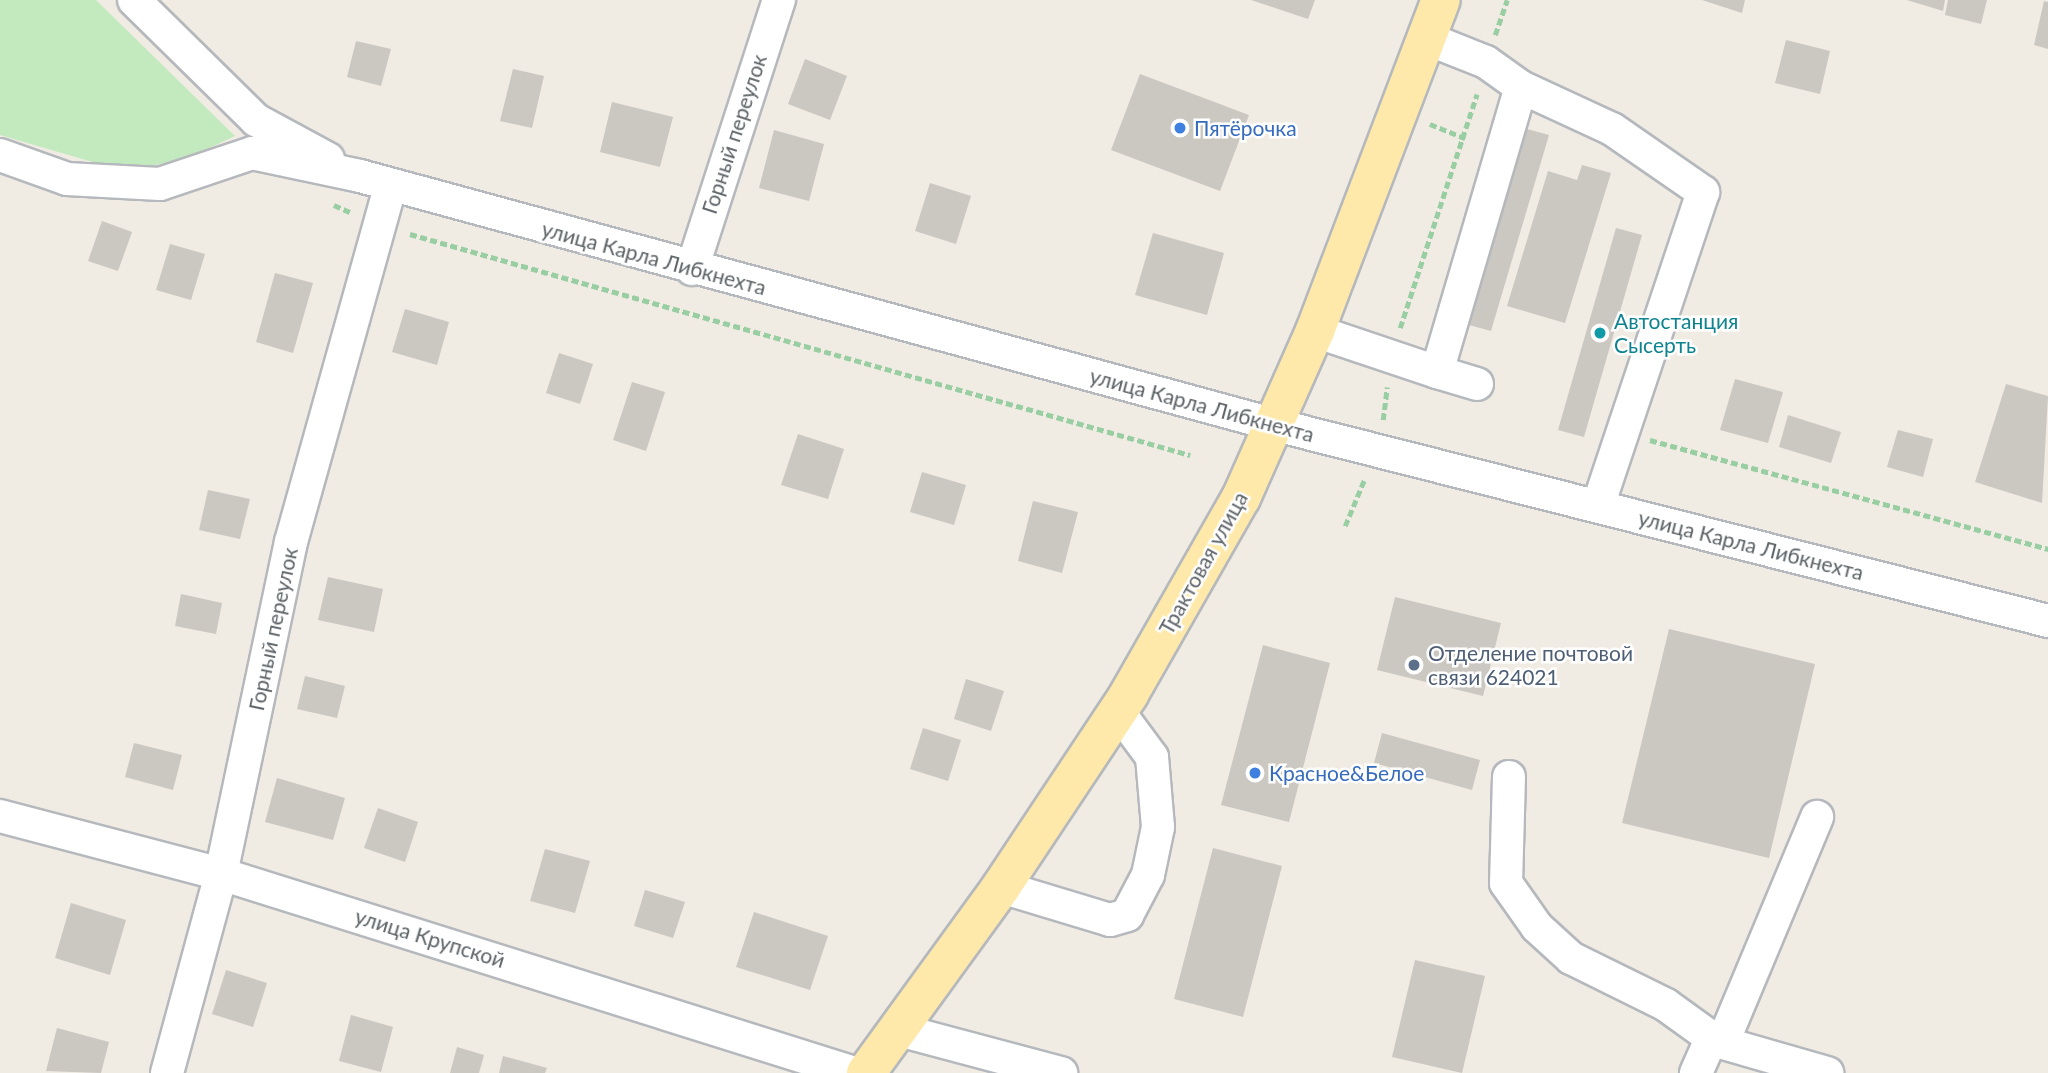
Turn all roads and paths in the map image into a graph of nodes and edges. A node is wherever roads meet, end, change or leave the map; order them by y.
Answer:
1 (134, 0) edge
2 (779, 0) edge
3 (1441, 0) edge
4 (1507, 0) edge
5 (1428, 39) junction
6 (1486, 62) junction
7 (1521, 88) junction
8 (0, 155) edge
9 (360, 176) junction
10 (390, 187) junction
11 (329, 203) dead end
12 (379, 225) junction
13 (692, 269) junction
14 (1315, 331) junction
15 (1389, 360) junction
16 (1437, 372) junction
17 (1477, 384) dead end
18 (1272, 424) junction
19 (1622, 433) junction
20 (1378, 450) junction
21 (1190, 455) dead end
22 (1598, 506) junction
23 (1345, 526) dead end
24 (2048, 549) edge
25 (2048, 621) edge
26 (1118, 711) junction
27 (1509, 776) dead end
28 (0, 816) edge
29 (1817, 817) dead end
30 (221, 874) junction
31 (1001, 887) junction
32 (900, 1030) junction
33 (1716, 1041) junction
34 (167, 1073) edge
35 (855, 1073) edge
36 (866, 1073) edge
37 (1061, 1073) edge
38 (1696, 1073) edge
39 (1827, 1073) edge

1 - 9 street, улица Карла Либкнехта
2 - 13 street, Горный переулок
3 - 5 main road, Трактовая улица
4 - 6 path
5 - 6 street
5 - 14 main road, Трактовая улица
6 - 7 street
6 - 15 path
7 - 16 street
7 - 19 street
8 - 9 street, улица Карла Либкнехта
9 - 10 street, улица Карла Либкнехта
10 - 12 street, Горный переулок
10 - 13 street, улица Карла Либкнехта
11 - 12 path
12 - 21 path
12 - 30 street, Горный переулок
13 - 18 street, улица Карла Либкнехта
14 - 15 street
14 - 18 main road, Трактовая улица
15 - 16 street
15 - 20 path
16 - 17 street
18 - 20 street, улица Карла Либкнехта
18 - 26 main road, Трактовая улица
19 - 22 street
19 - 24 path
20 - 22 street, улица Карла Либкнехта
20 - 23 path
22 - 25 street, улица Карла Либкнехта
26 - 31 main road, Трактовая улица
26 - 31 street
27 - 33 street
28 - 30 street, улица Крупской
29 - 33 street
30 - 34 street, Горный переулок
30 - 35 street, улица Крупской
31 - 32 main road, Трактовая улица
32 - 36 main road, Трактовая улица
32 - 37 street
33 - 38 street
33 - 39 street

